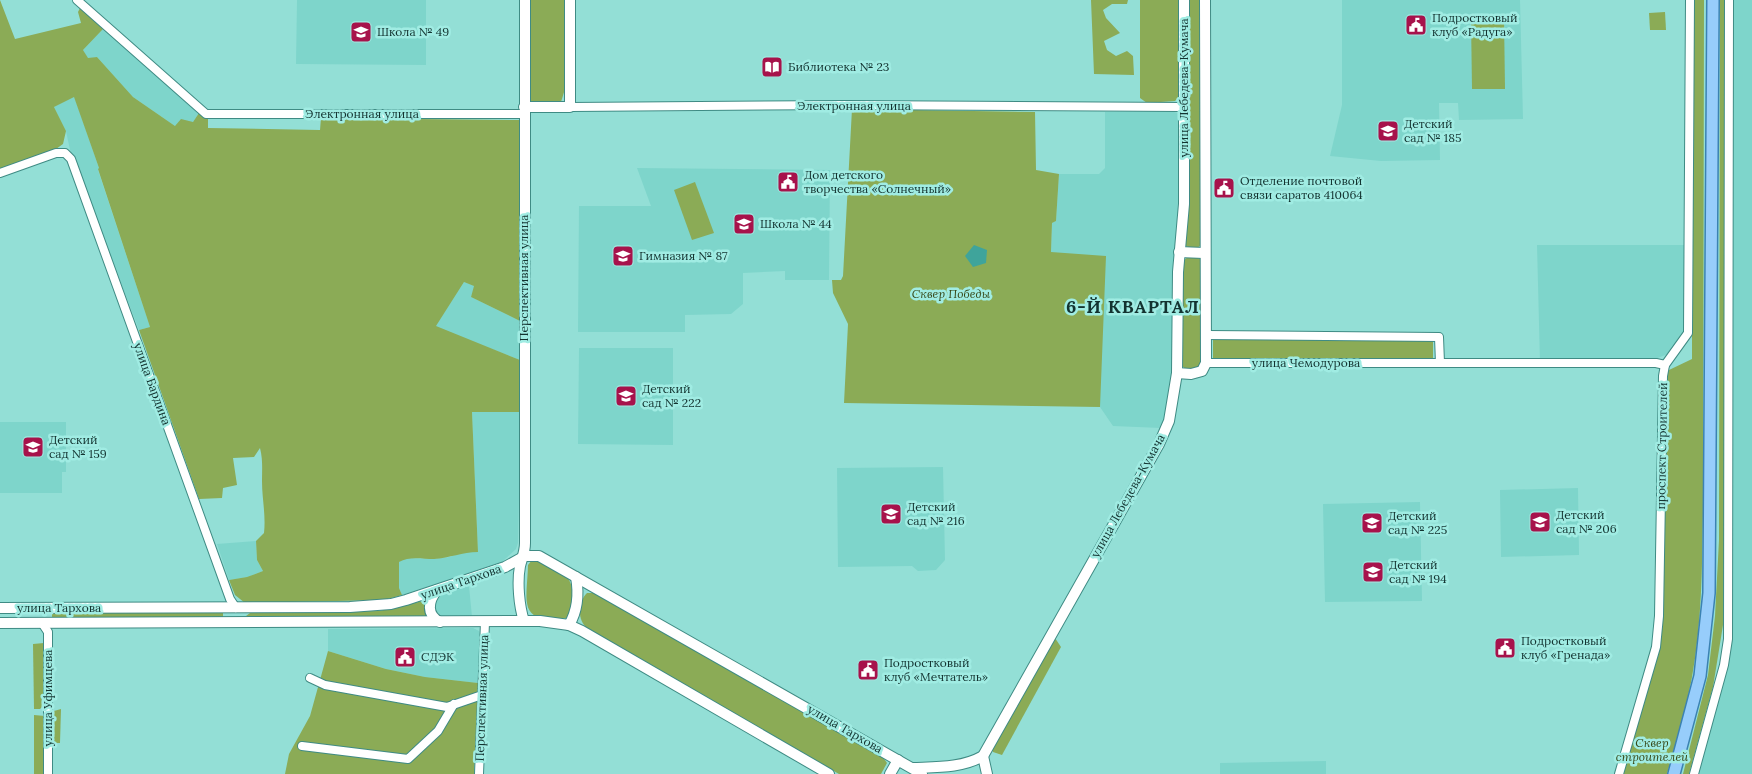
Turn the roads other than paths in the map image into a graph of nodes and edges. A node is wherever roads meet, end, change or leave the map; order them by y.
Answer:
1 (77, 0) edge
2 (525, 0) edge
3 (570, 0) edge
4 (1184, 0) edge
5 (1205, 0) edge
6 (1690, 0) edge
7 (1712, 0) edge
8 (1729, 0) edge
9 (570, 107) junction
10 (1184, 107) junction
11 (524, 110) junction
12 (0, 174) edge
13 (1179, 252) junction
14 (1204, 253) junction
15 (1207, 335) junction
16 (1206, 363) junction
17 (1440, 363) junction
18 (1666, 365) junction
19 (1177, 373) junction
20 (525, 556) junction
21 (576, 577) junction
22 (437, 590) junction
23 (0, 608) edge
24 (42, 608) junction
25 (236, 608) junction
26 (524, 621) junction
27 (238, 622) junction
28 (440, 622) junction
29 (485, 622) junction
30 (0, 623) edge
31 (42, 623) junction
32 (569, 625) junction
33 (310, 678) dead end
34 (482, 695) junction
35 (454, 704) junction
36 (302, 746) dead end
37 (983, 756) junction
38 (898, 760) junction
39 (912, 768) junction
40 (48, 774) edge
41 (479, 774) edge
42 (828, 774) edge
43 (890, 774) edge
44 (922, 774) edge
45 (987, 774) edge
46 (1619, 774) edge
47 (1674, 774) edge
48 (1694, 774) edge

1 - 11 street, Электронная улица
2 - 11 main road, Перспективная улица
3 - 9 main road
4 - 10 main road, улица Лебедева-Кумача
5 - 14 main road, улица Лебедева-Кумача
6 - 18 street, проспект Строителей
7 - 47 main road
8 - 48 street
9 - 10 street, Электронная улица
9 - 11 main road, Электронная улица
10 - 13 main road, улица Лебедева-Кумача
11 - 20 main road, Перспективная улица
12 - 25 street, улица Бардина
13 - 14 main road
13 - 19 main road, улица Лебедева-Кумача
14 - 15 main road, улица Лебедева-Кумача
15 - 16 main road, улица Лебедева-Кумача
15 - 17 street
16 - 17 street, улица Чемодурова
16 - 19 main road, улица Чемодурова
17 - 18 street, улица Чемодурова
18 - 46 street, проспект Строителей
19 - 37 main road, улица Лебедева-Кумача
20 - 21 main road, улица Тархова
20 - 22 main road, улица Тархова
20 - 26 main road
21 - 32 main road
21 - 38 main road, улица Тархова
22 - 25 main road, улица Тархова
22 - 28 main road
23 - 24 main road, улица Тархова
24 - 25 main road, улица Тархова
24 - 31 main road
25 - 27 main road
26 - 29 main road, улица Тархова
26 - 32 main road, улица Тархова
27 - 28 main road, улица Тархова
27 - 31 main road, улица Тархова
28 - 29 main road, улица Тархова
29 - 34 street, Перспективная улица
30 - 31 main road, улица Тархова
31 - 40 street, улица Уфимцева
32 - 42 main road, улица Тархова
33 - 35 street
34 - 35 street
34 - 41 street, Перспективная улица
35 - 36 street
37 - 39 main road
37 - 45 main road
38 - 39 main road, улица Тархова
38 - 43 main road
39 - 44 main road, улица Тархова

